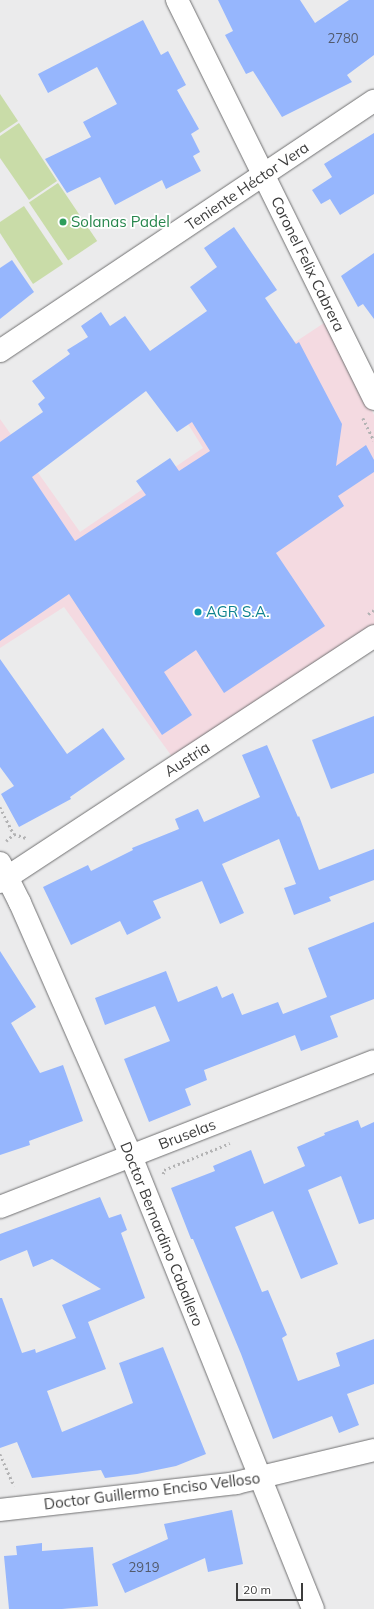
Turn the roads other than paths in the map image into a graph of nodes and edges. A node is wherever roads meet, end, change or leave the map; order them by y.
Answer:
1 (177, 0) edge
2 (374, 101) edge
3 (264, 174) junction
4 (0, 351) edge
5 (374, 400) edge
6 (374, 636) edge
7 (2, 874) edge
8 (374, 1061) edge
9 (131, 1156) junction
10 (0, 1206) edge
11 (374, 1450) edge
12 (260, 1478) junction
13 (1, 1507) edge
14 (313, 1609) edge

1 - 3 street, Coronel Felix Cabrera
2 - 3 street, Teniente Héctor Vera
3 - 4 street, Teniente Héctor Vera
3 - 5 street, Coronel Felix Cabrera
6 - 7 street, Austria
7 - 9 street, Doctor Bernardino Caballero
8 - 9 street, Bruselas
9 - 10 street, Bruselas
9 - 12 street, Doctor Bernardino Caballero
11 - 12 street, Doctor Guillermo Enciso Velloso
12 - 13 street, Doctor Guillermo Enciso Velloso
12 - 14 street, Doctor Bernardino Caballero

